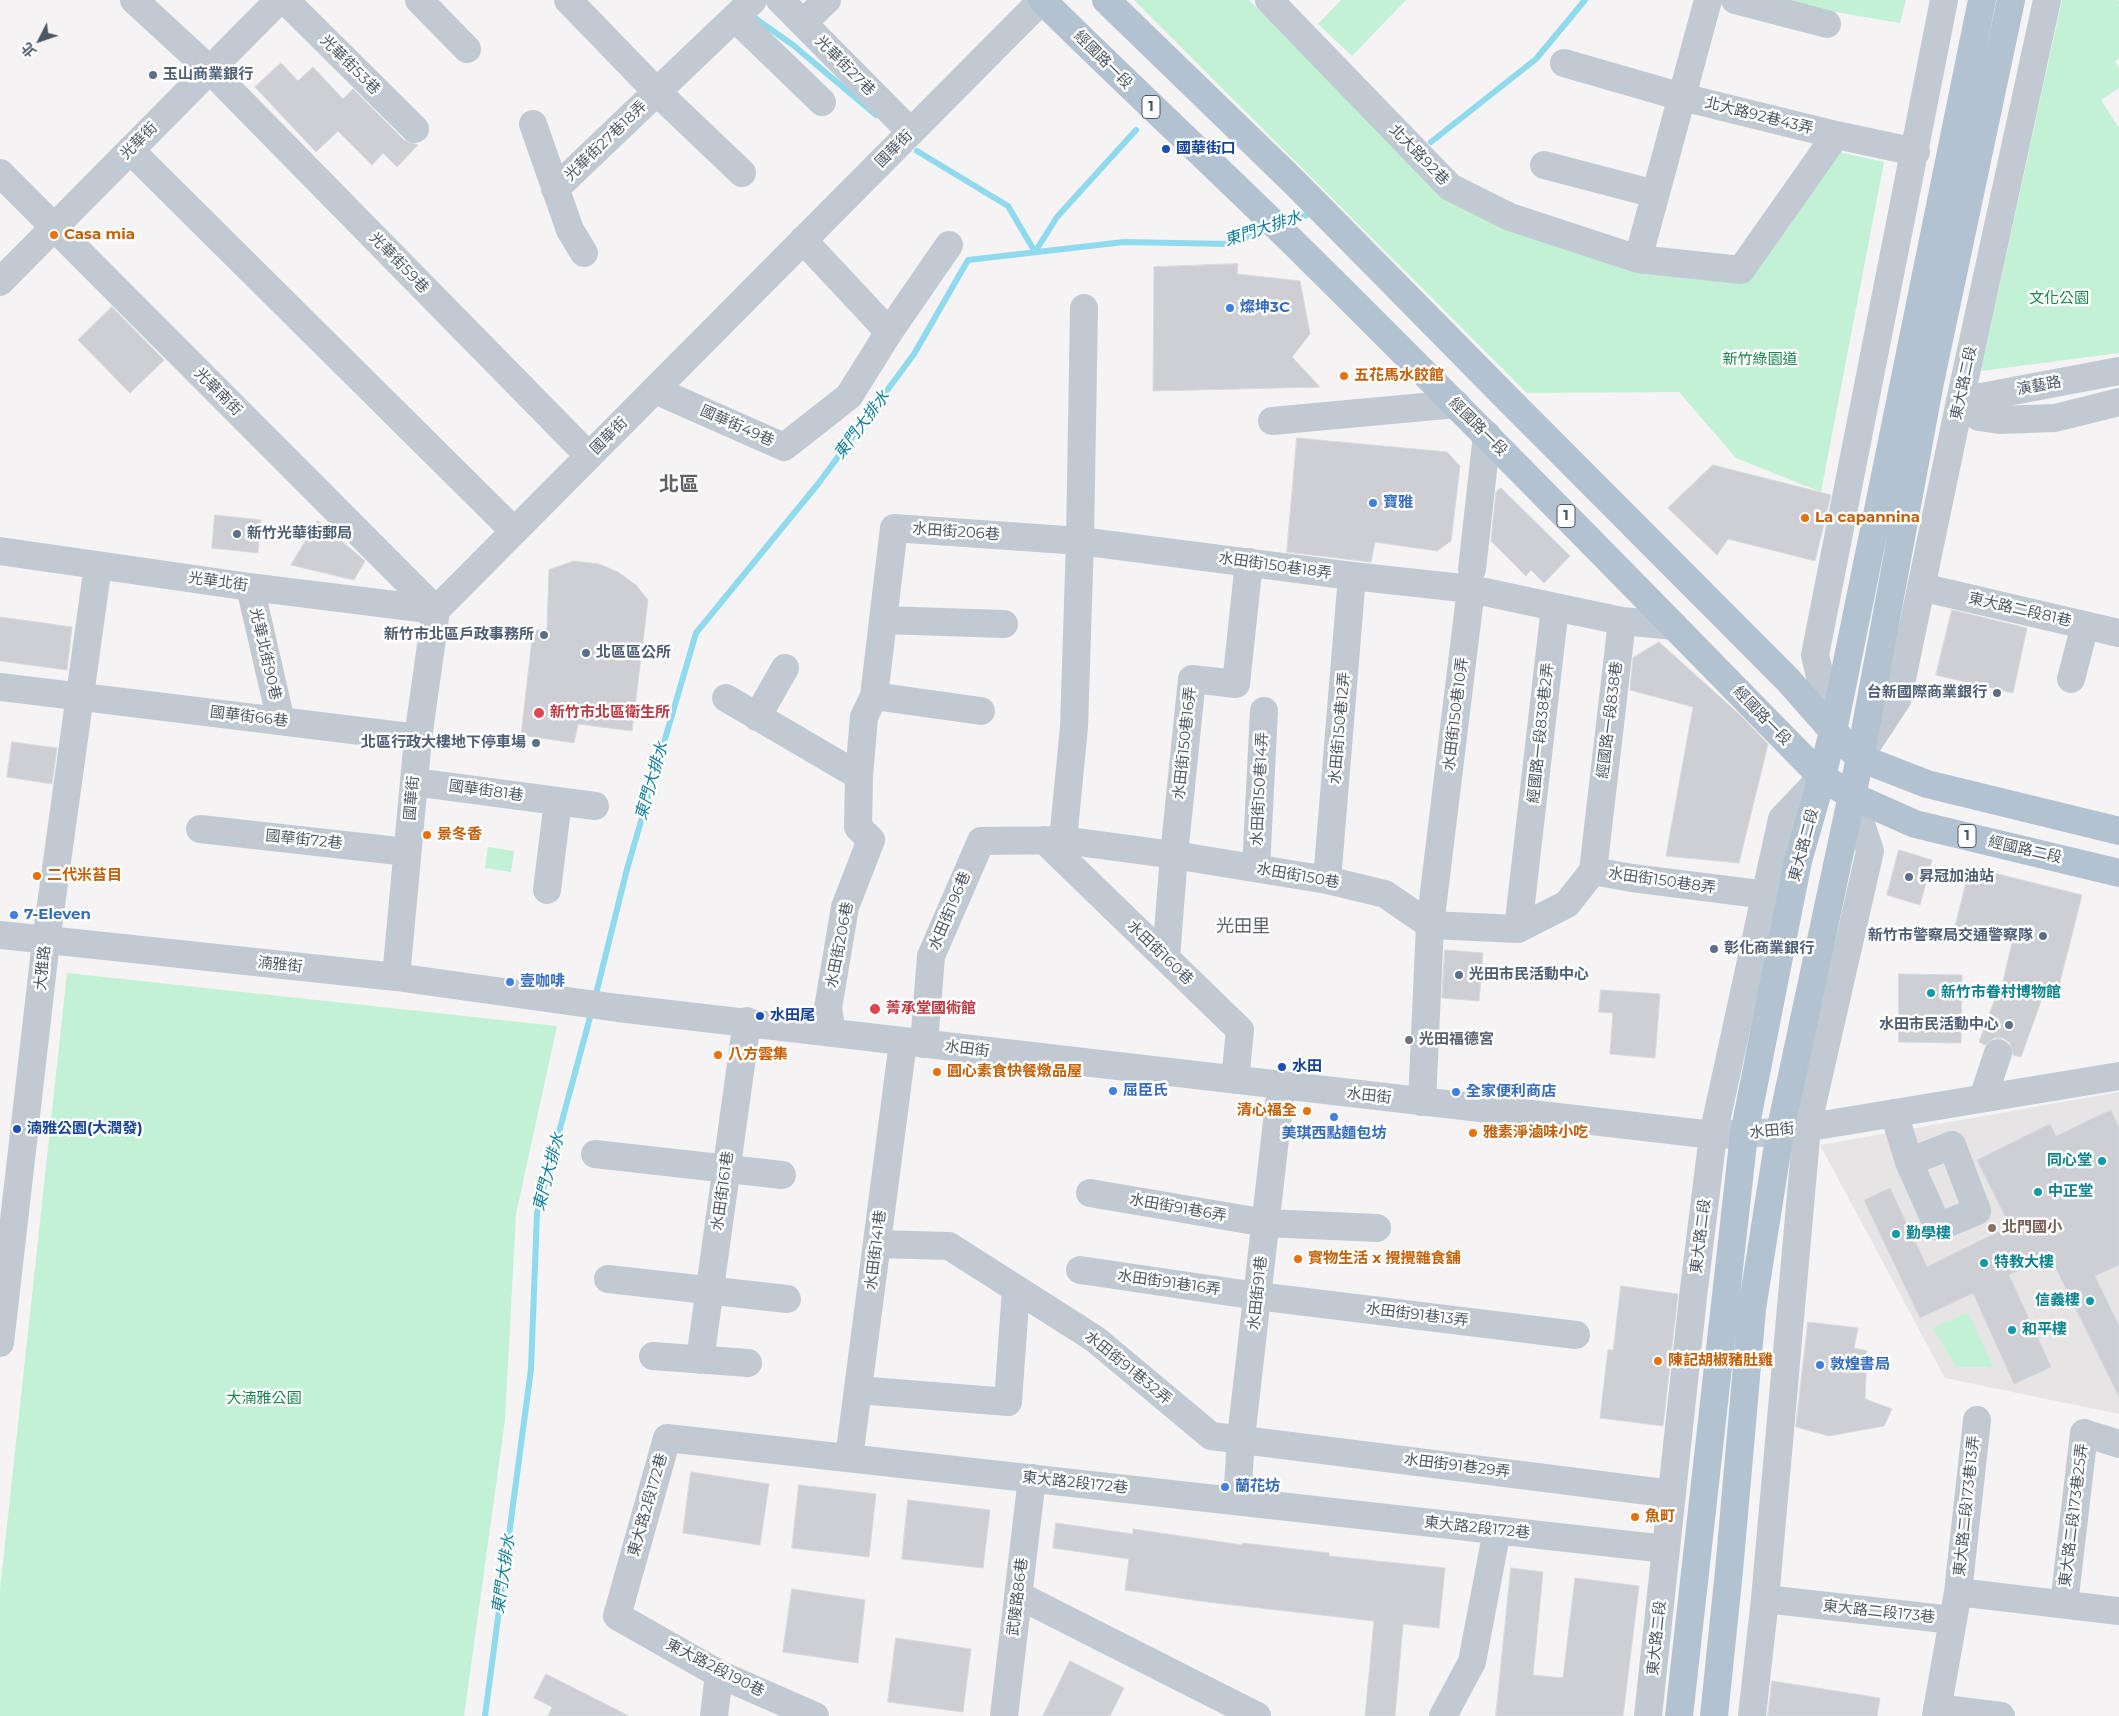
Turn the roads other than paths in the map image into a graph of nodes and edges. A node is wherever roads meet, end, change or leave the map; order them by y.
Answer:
1 (134, 0) edge
2 (419, 0) edge
3 (568, 0) edge
4 (780, 0) edge
5 (827, 0) edge
6 (1042, 0) edge
7 (1106, 0) edge
8 (1269, 0) edge
9 (1708, 0) edge
10 (1736, 0) edge
11 (1944, 0) edge
12 (1982, 0) edge
13 (2011, 0) edge
14 (2048, 0) edge
15 (276, 2) edge
16 (744, 9) edge
17 (803, 23) junction
18 (1827, 24) dead end
19 (467, 49) dead end
20 (1564, 63) dead end
21 (210, 70) junction
22 (657, 92) junction
23 (1682, 97) junction
24 (822, 102) dead end
25 (532, 124) dead end
26 (415, 129) dead end
27 (911, 132) junction
28 (1836, 135) junction
29 (130, 150) junction
30 (1916, 152) junction
31 (1544, 165) dead end
32 (0, 173) edge
33 (742, 173) dead end
34 (555, 189) junction
35 (1655, 194) junction
36 (54, 228) junction
37 (804, 240) junction
38 (949, 245) dead end
39 (584, 253) dead end
40 (1638, 259) junction
41 (0, 282) edge
42 (1084, 308) dead end
43 (888, 332) junction
44 (2119, 371) edge
45 (655, 390) junction
46 (1960, 401) junction
47 (2119, 402) edge
48 (1456, 404) junction
49 (1272, 422) dead end
50 (1487, 435) junction
51 (589, 456) junction
52 (514, 531) junction
53 (1080, 541) junction
54 (0, 552) edge
55 (1249, 562) junction
56 (98, 565) junction
57 (1352, 576) junction
58 (1471, 579) junction
59 (250, 587) junction
60 (1921, 587) junction
61 (1555, 606) junction
62 (436, 610) junction
63 (883, 620) junction
64 (1622, 620) junction
65 (1004, 624) dead end
66 (2085, 625) junction
67 (1674, 626) junction
68 (2119, 633) edge
69 (785, 668) dead end
70 (2070, 679) dead end
71 (0, 687) edge
72 (874, 696) junction
73 (79, 697) junction
74 (726, 698) dead end
75 (981, 711) dead end
76 (1264, 711) dead end
77 (757, 717) junction
78 (280, 721) junction
79 (1833, 731) junction
80 (418, 738) junction
81 (1860, 758) junction
82 (859, 776) junction
83 (1822, 777) junction
84 (414, 782) junction
85 (1852, 796) junction
86 (558, 801) junction
87 (594, 806) dead end
88 (200, 829) dead end
89 (2119, 831) edge
90 (1054, 840) junction
91 (981, 841) joint
92 (407, 852) junction
93 (1174, 855) junction
94 (1256, 868) junction
95 (1593, 870) junction
96 (2119, 873) edge
97 (1327, 880) junction
98 (546, 890) dead end
99 (1767, 895) junction
100 (1430, 924) junction
101 (1518, 929) junction
102 (0, 936) edge
103 (46, 941) junction
104 (1166, 958) junction
105 (396, 977) junction
106 (618, 1008) joint
107 (747, 1021) junction
108 (832, 1032) junction
109 (914, 1043) junction
110 (1998, 1053) dead end
111 (2119, 1076) edge
112 (1235, 1080) junction
113 (1281, 1086) junction
114 (1984, 1098) junction
115 (1422, 1102) junction
116 (1894, 1113) junction
117 (1807, 1127) junction
118 (1780, 1132) junction
119 (1744, 1134) junction
120 (1713, 1135) junction
121 (595, 1154) dead end
122 (1909, 1162) dead end
123 (726, 1169) junction
124 (782, 1175) dead end
125 (1090, 1193) dead end
126 (1266, 1223) junction
127 (1377, 1228) dead end
128 (877, 1244) junction
129 (1080, 1270) dead end
130 (608, 1279) dead end
131 (1016, 1289) junction
132 (709, 1290) junction
133 (1258, 1296) junction
134 (787, 1299) dead end
135 (1576, 1335) dead end
136 (0, 1343) edge
137 (653, 1356) dead end
138 (700, 1360) junction
139 (748, 1363) dead end
140 (858, 1390) junction
141 (1977, 1420) dead end
142 (1241, 1438) junction
143 (2119, 1444) edge
144 (849, 1458) junction
145 (1032, 1478) junction
146 (1672, 1494) junction
147 (1237, 1501) junction
148 (1497, 1530) junction
149 (1666, 1549) junction
150 (1958, 1592) junction
151 (1018, 1595) junction
152 (1765, 1599) junction
153 (2064, 1604) junction
154 (2119, 1611) edge
155 (617, 1616) joint
156 (1953, 1620) junction
157 (719, 1674) junction
158 (1937, 1712) edge
159 (714, 1716) edge
160 (814, 1716) edge
161 (1004, 1716) edge
162 (1258, 1716) edge
163 (1443, 1716) edge
164 (1648, 1716) edge
165 (1679, 1716) edge
166 (1714, 1716) edge
167 (1752, 1716) edge
168 (2001, 1716) edge

1 - 21 street, 光華街59巷
2 - 19 street
3 - 22 street, 光華街27巷18弄
4 - 17 street, 光華街27巷
5 - 17 street
6 - 27 street, 國華街
6 - 48 main road, 經國路一段 / 1
7 - 79 main road
8 - 40 street, 北大路92巷
9 - 23 street
10 - 18 street
11 - 30 street, 東大路二段
12 - 79 main road, 東大路二段
13 - 81 main road, 東大路二段
14 - 46 street, 東大路二段
15 - 21 street, 光華街
15 - 26 street, 光華街53巷
16 - 22 street, 光華街27巷18弄
16 - 24 street, 光華街27巷18弄
17 - 27 street, 光華街27巷
20 - 23 street, 北大路92巷43弄
21 - 29 street, 光華街
21 - 51 street, 光華街59巷
22 - 33 street, 光華街27巷18弄
22 - 34 street, 光華街27巷18弄
23 - 28 street, 北大路92巷43弄
23 - 35 street
25 - 34 street, 光華街27巷18弄
27 - 37 street, 國華街
28 - 30 street
28 - 40 street, 北大路92巷
29 - 36 street, 光華街
29 - 52 street
30 - 79 street, 東大路二段
31 - 35 street
32 - 36 street, 光華南街
34 - 39 street, 光華街27巷18弄
35 - 40 street
36 - 41 street, 光華街
36 - 62 street, 光華南街
37 - 43 street
37 - 45 street, 國華街
38 - 43 street, 國華街49巷
42 - 53 street
43 - 45 street, 國華街49巷
44 - 46 street, 演藝路
45 - 51 street, 國華街
46 - 47 street
46 - 60 street, 東大路二段
48 - 49 street
48 - 50 main road, 經國路一段 / 1
50 - 58 street, 水田街150巷10弄
50 - 67 main road, 經國路一段 / 1
51 - 52 street, 國華街
52 - 62 street, 國華街
53 - 55 street, 水田街150巷18弄
53 - 63 street, 水田街206巷
53 - 90 street
54 - 56 street, 光華北街
55 - 57 street, 水田街150巷18弄
55 - 93 street, 水田街150巷16弄
56 - 59 street, 光華北街
56 - 73 street, 大雅路
57 - 58 street, 水田街150巷18弄
57 - 97 street, 水田街150巷12弄
58 - 61 street
58 - 100 street, 水田街150巷10弄
59 - 62 street, 光華北街
59 - 78 street, 光華北街90巷
60 - 66 street, 東大路二段81巷
60 - 81 street, 東大路二段
61 - 64 street
61 - 101 street, 經國路一段838巷2弄
62 - 80 street, 國華街
63 - 65 street
63 - 72 street, 水田街206巷
64 - 67 street
64 - 95 street, 經國路一段838巷
66 - 68 street, 東大路二段81巷
66 - 70 street
67 - 83 main road, 經國路一段 / 1
69 - 77 street
71 - 73 street, 國華街66巷
72 - 75 street
72 - 82 street, 水田街206巷
73 - 78 street, 國華街66巷
73 - 103 street, 大雅路
74 - 77 street
76 - 94 street, 水田街150巷14弄
77 - 82 street
78 - 80 street, 國華街66巷
79 - 81 main road
79 - 83 main road, 東大路二段
80 - 84 street, 國華街
81 - 85 main road, 東大路二段
81 - 89 main road
82 - 108 street, 水田街206巷
83 - 85 main road, 經國路二段 / 1
83 - 99 street, 東大路二段
83 - 119 main road, 東大路二段
84 - 86 street, 國華街81巷
84 - 92 street, 國華街
85 - 96 main road, 經國路二段 / 1
85 - 117 street
85 - 118 main road, 東大路二段
86 - 87 street, 國華街81巷
86 - 98 street
88 - 92 street, 國華街72巷
90 - 91 street, 水田街150巷
90 - 93 street, 水田街150巷
90 - 104 street, 水田街160巷
91 - 109 street, 水田街196巷
92 - 105 street, 國華街
93 - 94 street, 水田街150巷
93 - 104 street
94 - 97 street, 水田街150巷
95 - 99 street, 水田街150巷8弄
95 - 101 street, 水田街150巷8弄
97 - 100 street, 水田街150巷
99 - 120 street, 東大路二段
100 - 101 street
100 - 115 street
102 - 103 street, 湳雅街
103 - 105 street, 湳雅街
103 - 136 street, 大雅路
104 - 112 street, 水田街160巷
105 - 106 street, 湳雅街
106 - 107 street, 水田街
107 - 108 street, 水田街
107 - 123 street, 水田街161巷
108 - 109 street, 水田街
109 - 112 street, 水田街
109 - 128 street, 水田街141巷
110 - 114 street
111 - 114 street, 水田街
112 - 113 street, 水田街
113 - 115 street, 水田街
113 - 126 street, 水田街91巷
114 - 116 street, 水田街
115 - 120 street, 水田街
116 - 117 street, 水田街
116 - 122 street
117 - 118 street, 水田街
117 - 152 street
118 - 119 street, 水田街
118 - 166 main road, 東大路二段
119 - 120 street, 水田街
119 - 165 main road, 東大路二段
120 - 146 street, 東大路二段
121 - 123 street
123 - 124 street
123 - 132 street, 水田街161巷
125 - 126 street, 水田街91巷6弄
126 - 127 street, 水田街91巷6弄
126 - 133 street, 水田街91巷
128 - 131 street, 水田街91巷32弄
128 - 140 street, 水田街141巷
129 - 133 street, 水田街91巷16弄
130 - 132 street
131 - 140 street
131 - 142 street, 水田街91巷32弄
132 - 134 street
132 - 138 street, 水田街161巷
133 - 135 street, 水田街91巷13弄
133 - 142 street, 水田街91巷
137 - 138 street
138 - 139 street
140 - 144 street, 水田街141巷
141 - 150 street, 東大路二段173巷13弄
142 - 146 street, 水田街91巷29弄
142 - 147 street, 水田街91巷
143 - 153 street, 東大路二段173巷25弄
144 - 145 street, 東大路2段172巷
144 - 155 street, 東大路2段172巷
145 - 147 street, 東大路2段172巷
145 - 151 street, 武陵路86巷
146 - 149 street, 東大路二段
147 - 148 street, 東大路2段172巷
148 - 149 street, 東大路2段172巷
148 - 163 street
149 - 164 street, 東大路二段
150 - 153 street
150 - 156 street, 東大路二段173巷
151 - 161 street, 武陵路86巷
151 - 162 street
152 - 156 street, 東大路二段173巷
152 - 167 street
153 - 154 street
155 - 157 street, 東大路2段190巷
156 - 158 street
157 - 159 street
157 - 160 street, 東大路2段190巷
158 - 168 street

